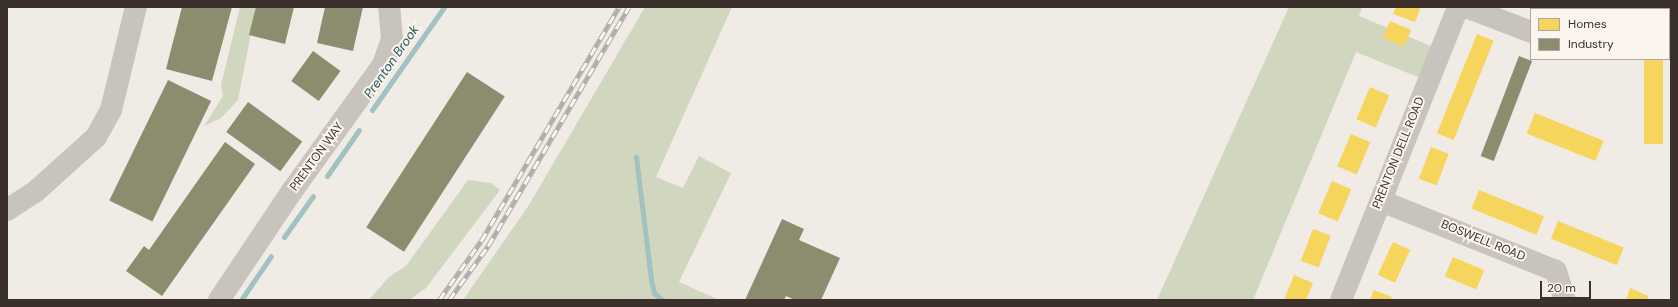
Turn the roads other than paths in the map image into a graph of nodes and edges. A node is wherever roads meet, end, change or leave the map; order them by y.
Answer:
1 (136, 7) edge
2 (388, 7) edge
3 (1458, 7) edge
4 (1466, 7) edge
5 (1530, 32) edge
6 (1381, 201) junction
7 (7, 210) edge
8 (219, 300) edge
9 (1341, 300) edge
10 (1565, 300) edge

1 - 7 street
2 - 8 street, PRENTON WAY
3 - 6 street, PRENTON DELL ROAD
4 - 5 street
6 - 9 street, PRENTON DELL ROAD
6 - 10 street, BOSWELL ROAD

